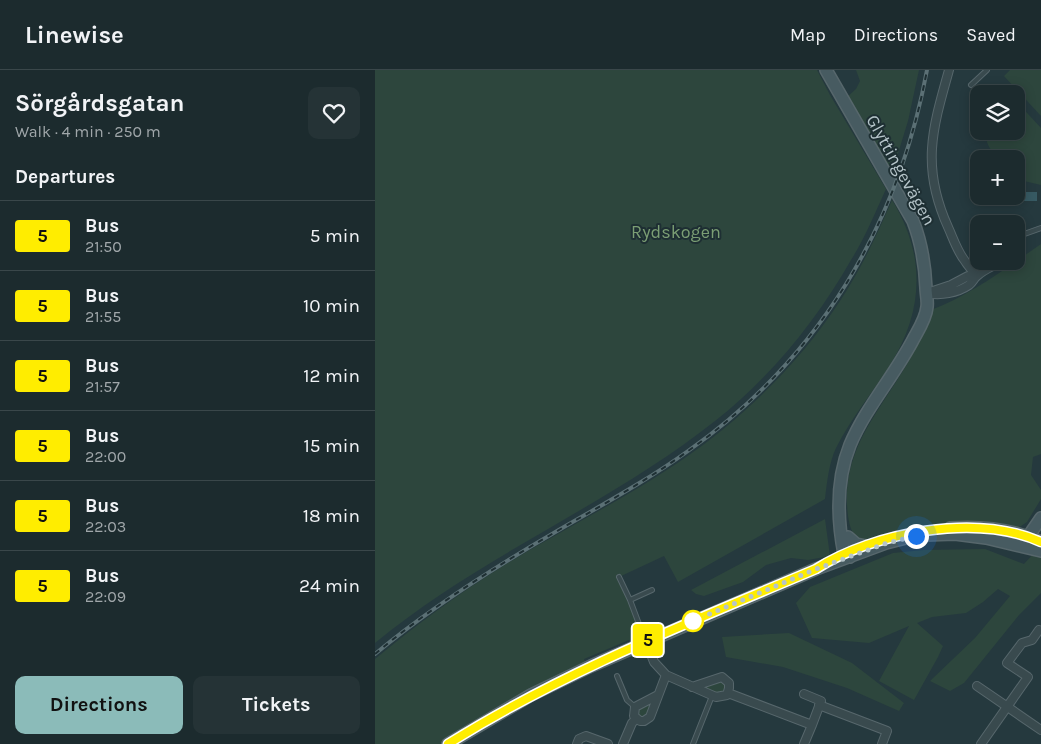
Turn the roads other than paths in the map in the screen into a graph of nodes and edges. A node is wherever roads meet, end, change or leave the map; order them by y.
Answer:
1 (826, 70) edge
2 (949, 70) edge
3 (987, 70) edge
4 (971, 85) dead end
5 (1041, 228) edge
6 (1025, 234) edge
7 (982, 270) edge
8 (972, 278) junction
9 (926, 293) junction
10 (839, 491) junction
11 (1041, 518) edge
12 (848, 537) junction
13 (1036, 541) edge
14 (866, 546) junction
15 (849, 554) junction
16 (619, 577) dead end
17 (653, 590) dead end
18 (629, 600) junction
19 (1040, 630) edge
20 (645, 641) junction
21 (617, 676) dead end
22 (666, 676) junction
23 (977, 686) dead end
24 (692, 687) junction
25 (728, 693) junction
26 (804, 694) dead end
27 (659, 695) junction
28 (712, 696) junction
29 (819, 704) junction
30 (635, 707) junction
31 (1008, 707) junction
32 (636, 719) junction
33 (812, 725) junction
34 (1041, 730) edge
35 (448, 744) edge
36 (577, 744) edge
37 (608, 744) edge
38 (623, 744) edge
39 (693, 744) edge
40 (804, 744) edge
41 (882, 744) edge
42 (981, 744) edge

1 - 9 street, Glyttingevägen
2 - 8 street
3 - 4 lane
5 - 6 lane
7 - 8 street
8 - 9 street
9 - 10 street, Glyttingevägen
10 - 12 street, Glyttingevägen
10 - 15 street, Glyttingevägen
11 - 13 street
12 - 14 street
12 - 15 street, Glyttingevägen
13 - 14 street
13 - 15 street
14 - 15 street
15 - 20 street
16 - 18 lane
17 - 18 lane
18 - 20 lane
19 - 31 street
20 - 22 street
20 - 35 street
21 - 30 lane
22 - 24 street
22 - 27 street
23 - 31 street
24 - 25 street
24 - 28 street
25 - 28 street
25 - 33 street
26 - 29 street
27 - 30 street
27 - 32 street
28 - 39 lane
29 - 33 street
29 - 41 street
30 - 32 street
31 - 34 street
31 - 42 street
32 - 38 street
33 - 40 street
36 - 37 street

